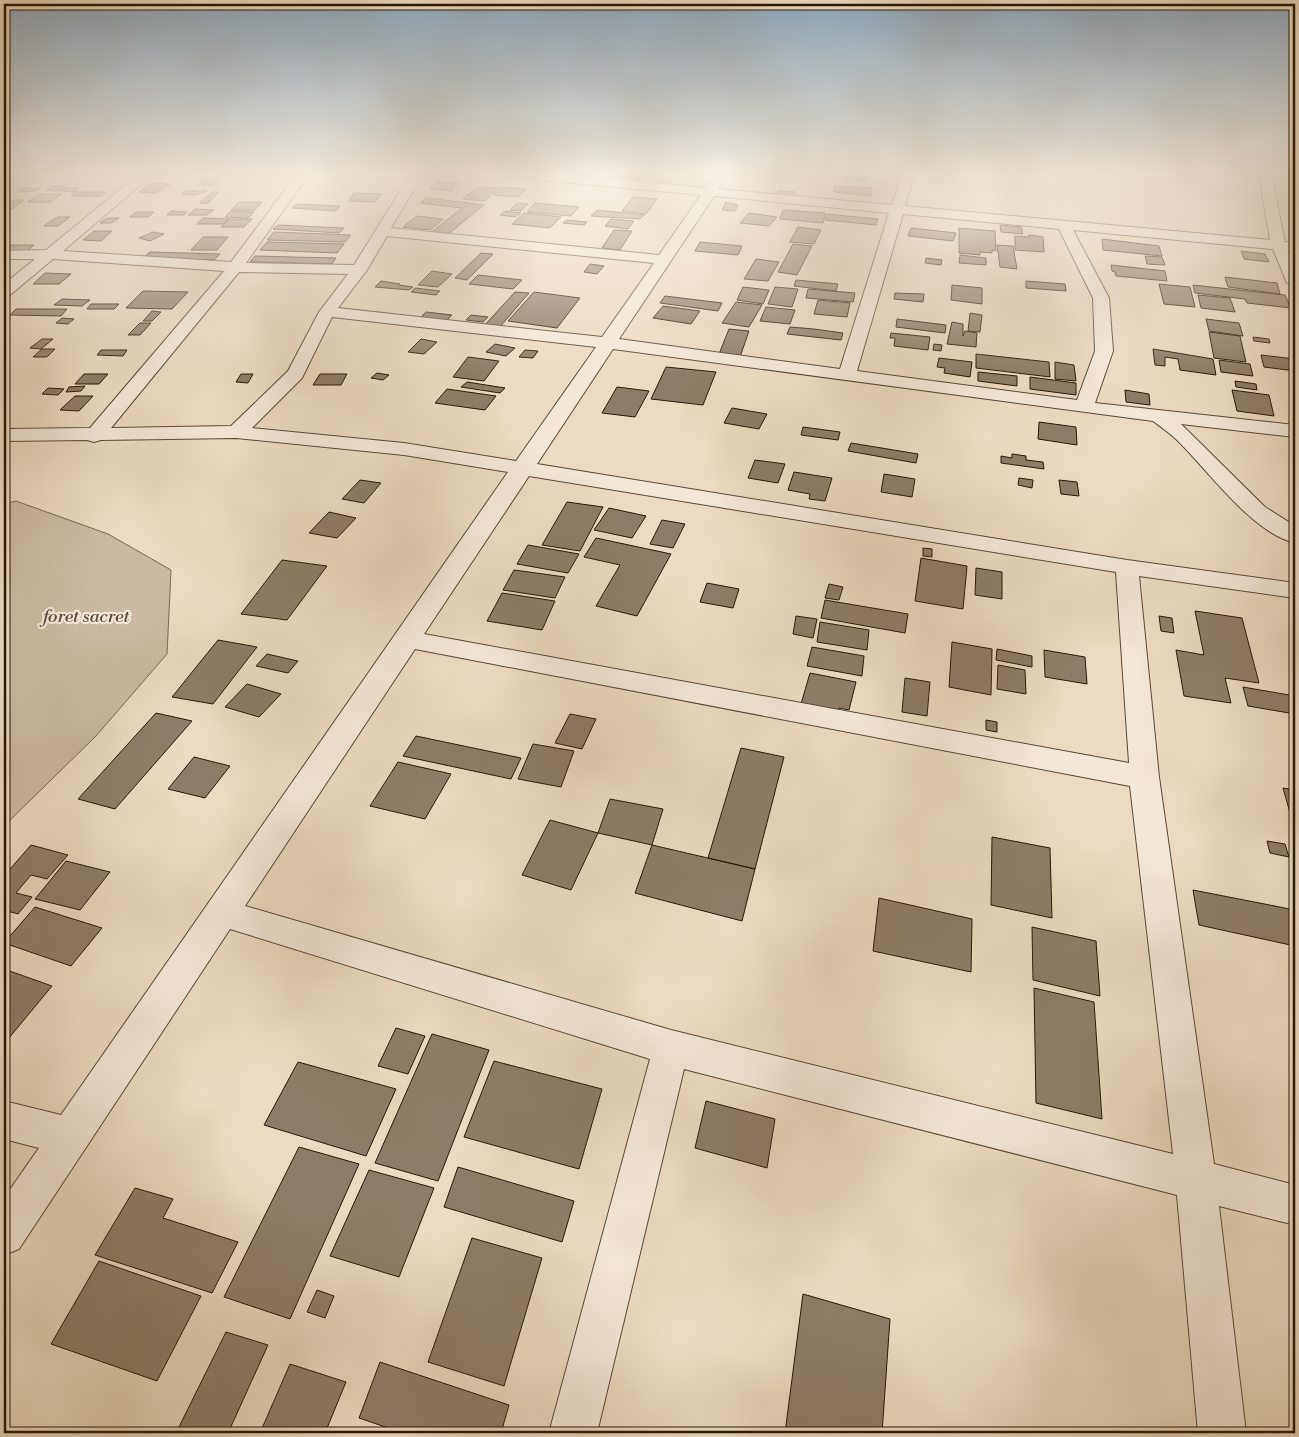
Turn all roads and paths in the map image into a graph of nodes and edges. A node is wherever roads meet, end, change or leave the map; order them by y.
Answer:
1 (64, 241) edge
2 (254, 241) edge
3 (376, 241) edge
4 (480, 241) edge
5 (677, 241) edge
6 (887, 241) edge
7 (1072, 241) edge
8 (1234, 241) edge
9 (1277, 241) edge
10 (1278, 245) junction
11 (1295, 247) edge
12 (4, 254) edge
13 (48, 254) junction
14 (664, 260) junction
15 (234, 267) junction
16 (359, 270) junction
17 (1295, 283) edge
18 (4, 292) edge
19 (327, 312) junction
20 (608, 342) junction
21 (847, 374) junction
22 (1084, 407) junction
23 (1158, 415) junction
24 (236, 432) junction
25 (1295, 432) edge
26 (4, 435) edge
27 (94, 436) junction
28 (522, 469) junction
29 (1295, 536) edge
30 (1127, 567) junction
31 (1295, 590) edge
32 (405, 639) junction
33 (1144, 777) junction
34 (222, 913) junction
35 (671, 1048) junction
36 (4, 1120) edge
37 (70, 1137) junction
38 (1196, 1181) junction
39 (1295, 1205) edge
40 (4, 1234) edge
41 (573, 1433) edge
42 (1222, 1433) edge

1 - 13 street
2 - 15 street
3 - 16 street
4 - 14 street
5 - 14 street
6 - 21 street
7 - 22 street
8 - 10 street
9 - 10 street
10 - 11 street
10 - 17 street
12 - 13 street
13 - 15 street
13 - 18 street
14 - 20 street
15 - 16 street
15 - 27 street
16 - 19 street
19 - 20 street
19 - 24 street
20 - 21 street
20 - 28 street
21 - 22 street
22 - 23 street
23 - 25 street
23 - 29 street
24 - 27 street
24 - 28 street
26 - 27 street
28 - 30 street
28 - 32 street
30 - 31 street
30 - 33 street
32 - 33 street
32 - 34 street
33 - 38 street
34 - 35 street
34 - 37 street
35 - 38 street
35 - 41 street
36 - 37 street
37 - 40 street
38 - 39 street
38 - 42 street

